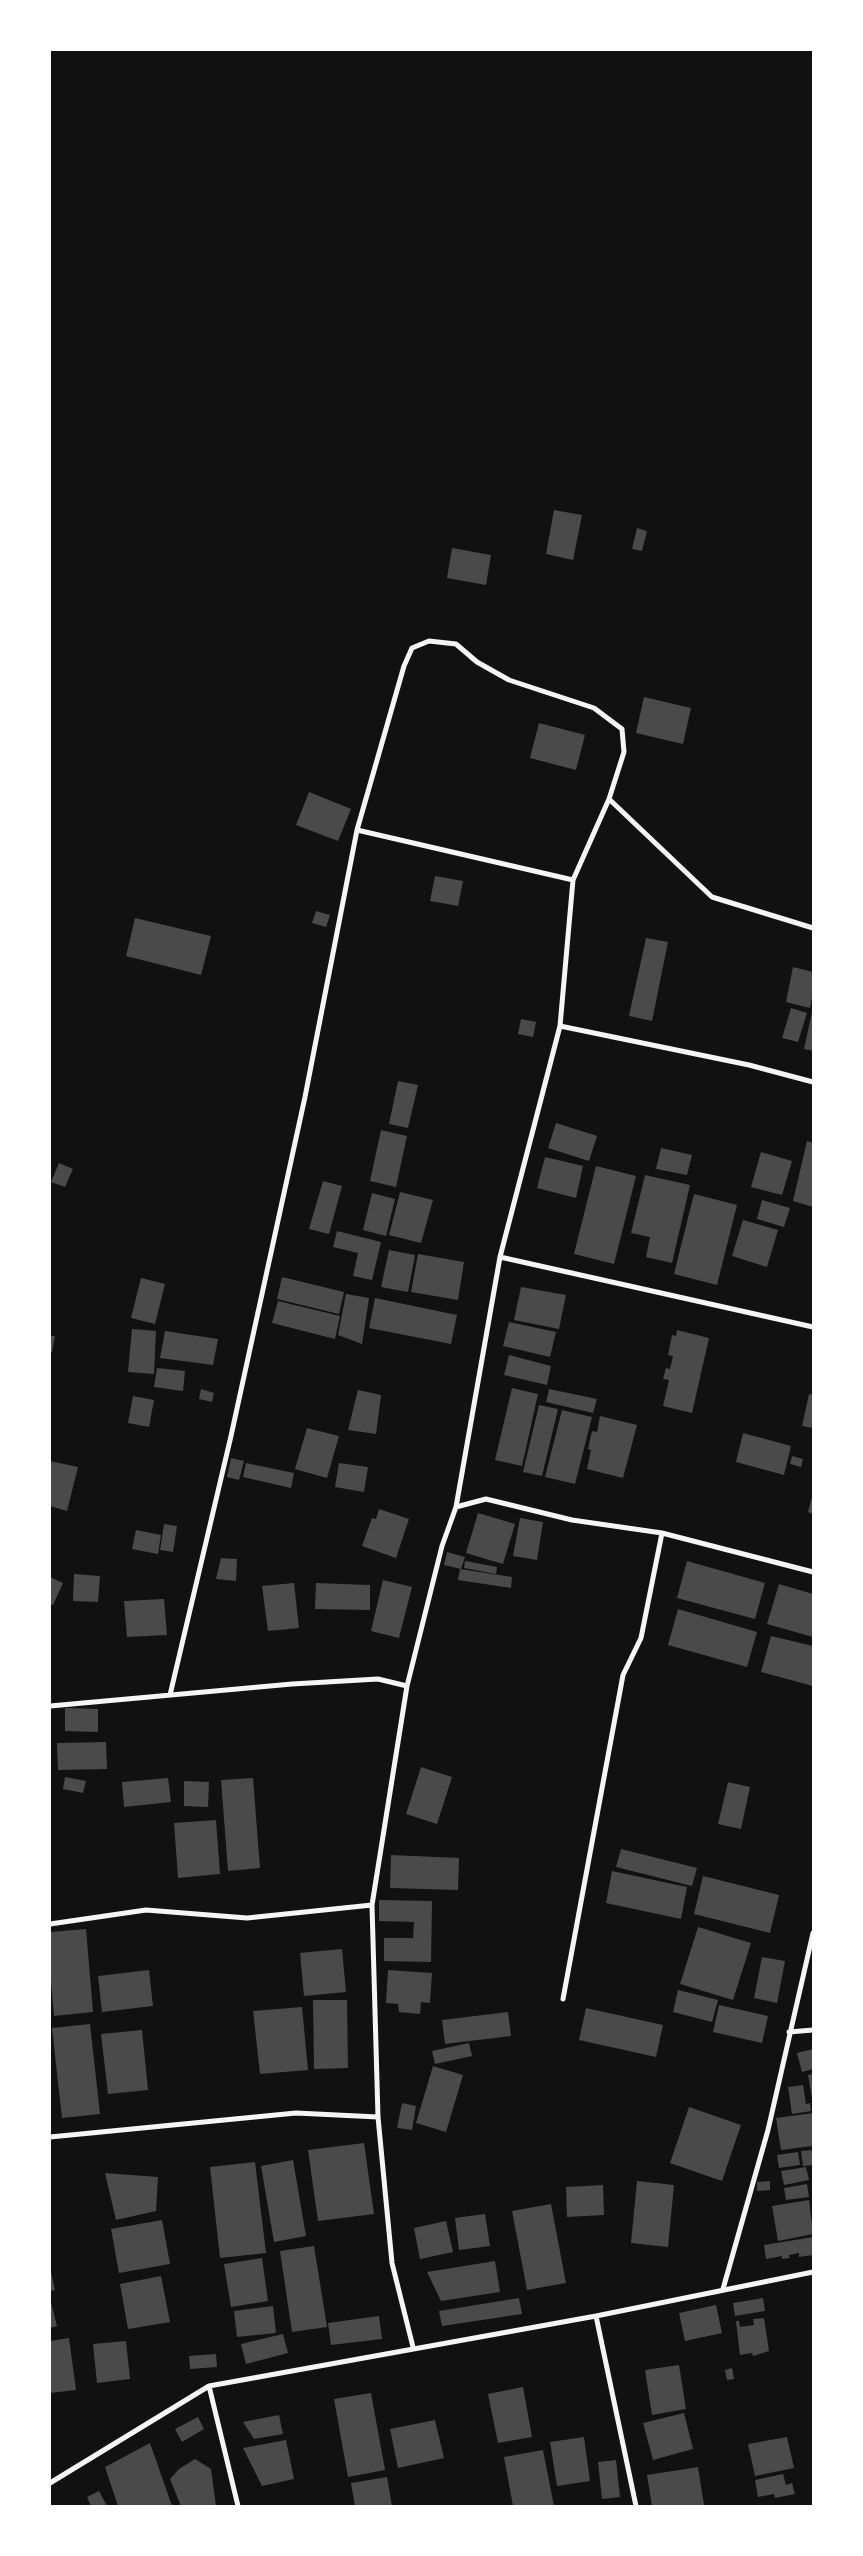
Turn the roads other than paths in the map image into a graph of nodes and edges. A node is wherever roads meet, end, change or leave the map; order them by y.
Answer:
1 (609, 799) junction
2 (357, 830) junction
3 (573, 880) junction
4 (813, 928) edge
5 (560, 1026) junction
6 (813, 1082) edge
7 (500, 1257) junction
8 (813, 1327) edge
9 (456, 1507) junction
10 (662, 1533) junction
11 (813, 1572) edge
12 (407, 1686) junction
13 (170, 1695) junction
14 (50, 1706) edge
15 (372, 1905) junction
16 (50, 1924) edge
17 (813, 1933) edge
18 (563, 1999) dead end
19 (813, 2030) edge
20 (789, 2032) junction
21 (378, 2117) junction
22 (50, 2137) edge
23 (813, 2272) edge
24 (723, 2289) junction
25 (596, 2316) junction
26 (413, 2347) junction
27 (209, 2386) junction
28 (50, 2483) edge
29 (238, 2506) edge
30 (636, 2506) edge

1 - 2 street
1 - 3 street
1 - 4 street
2 - 3 street
2 - 13 street
3 - 5 street
5 - 6 street
5 - 7 street
7 - 8 street
7 - 9 street
9 - 10 street
9 - 12 street
10 - 11 street
10 - 18 street
12 - 13 street
12 - 15 street
13 - 14 street
15 - 16 street
15 - 21 street
17 - 20 street
19 - 20 street
20 - 24 street
21 - 22 street
21 - 26 street
23 - 24 street
24 - 25 street
25 - 26 street
25 - 30 street
26 - 27 street
27 - 28 street
27 - 29 street

